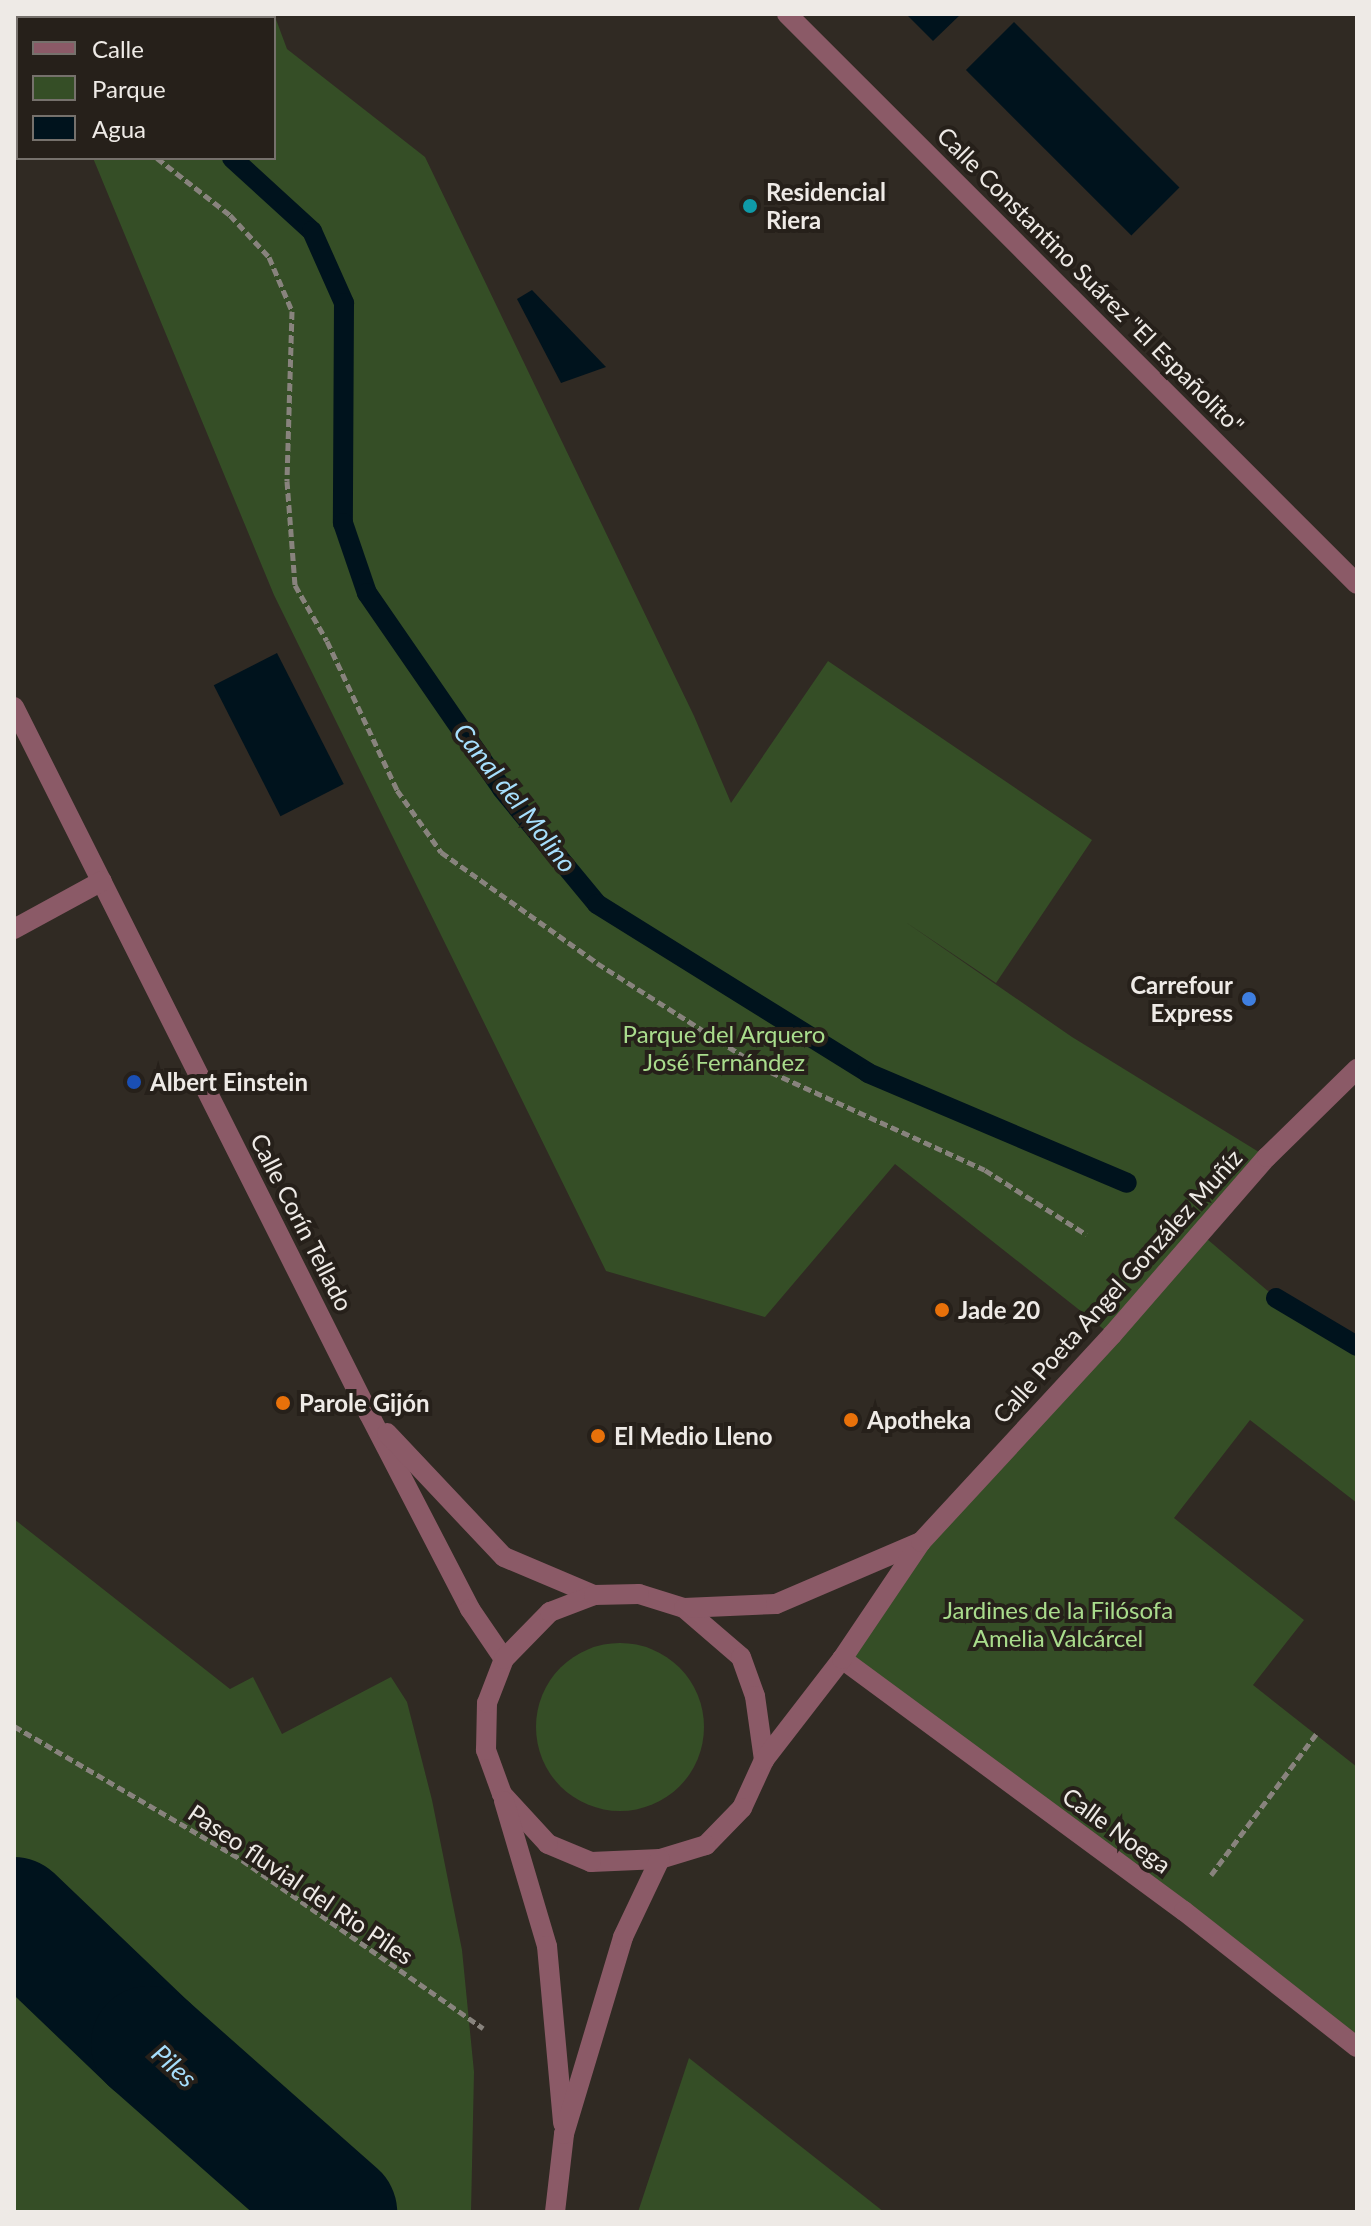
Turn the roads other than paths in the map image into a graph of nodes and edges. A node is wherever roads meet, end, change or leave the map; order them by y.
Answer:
1 (787, 14) edge
2 (1357, 584) edge
3 (14, 707) edge
4 (102, 881) junction
5 (14, 929) edge
6 (1357, 1069) edge
7 (369, 1414) junction
8 (921, 1542) junction
9 (594, 1595) junction
10 (684, 1608) junction
11 (504, 1659) junction
12 (842, 1659) junction
13 (764, 1760) junction
14 (502, 1794) junction
15 (660, 1859) junction
16 (1357, 2047) edge
17 (564, 2134) junction
18 (555, 2212) edge

1 - 2 street, Calle Constantino Suárez "El Españolito"
3 - 4 street, Calle Corín Tellado
4 - 5 street
4 - 7 street, Calle Corín Tellado
6 - 8 street, Calle Poeta Angel González Muñíz
7 - 9 street, Calle Corín Tellado
7 - 11 street, Calle Corín Tellado
8 - 10 street, Calle Poeta Angel González Muñíz
8 - 12 street, Calle Poeta Angel González Muñíz
9 - 10 street
9 - 11 street
10 - 13 street
11 - 14 street
12 - 13 street, Calle Poeta Angel González Muñíz
12 - 16 street, Calle Noega
13 - 15 street
14 - 15 street
14 - 17 street
15 - 17 street
17 - 18 street

